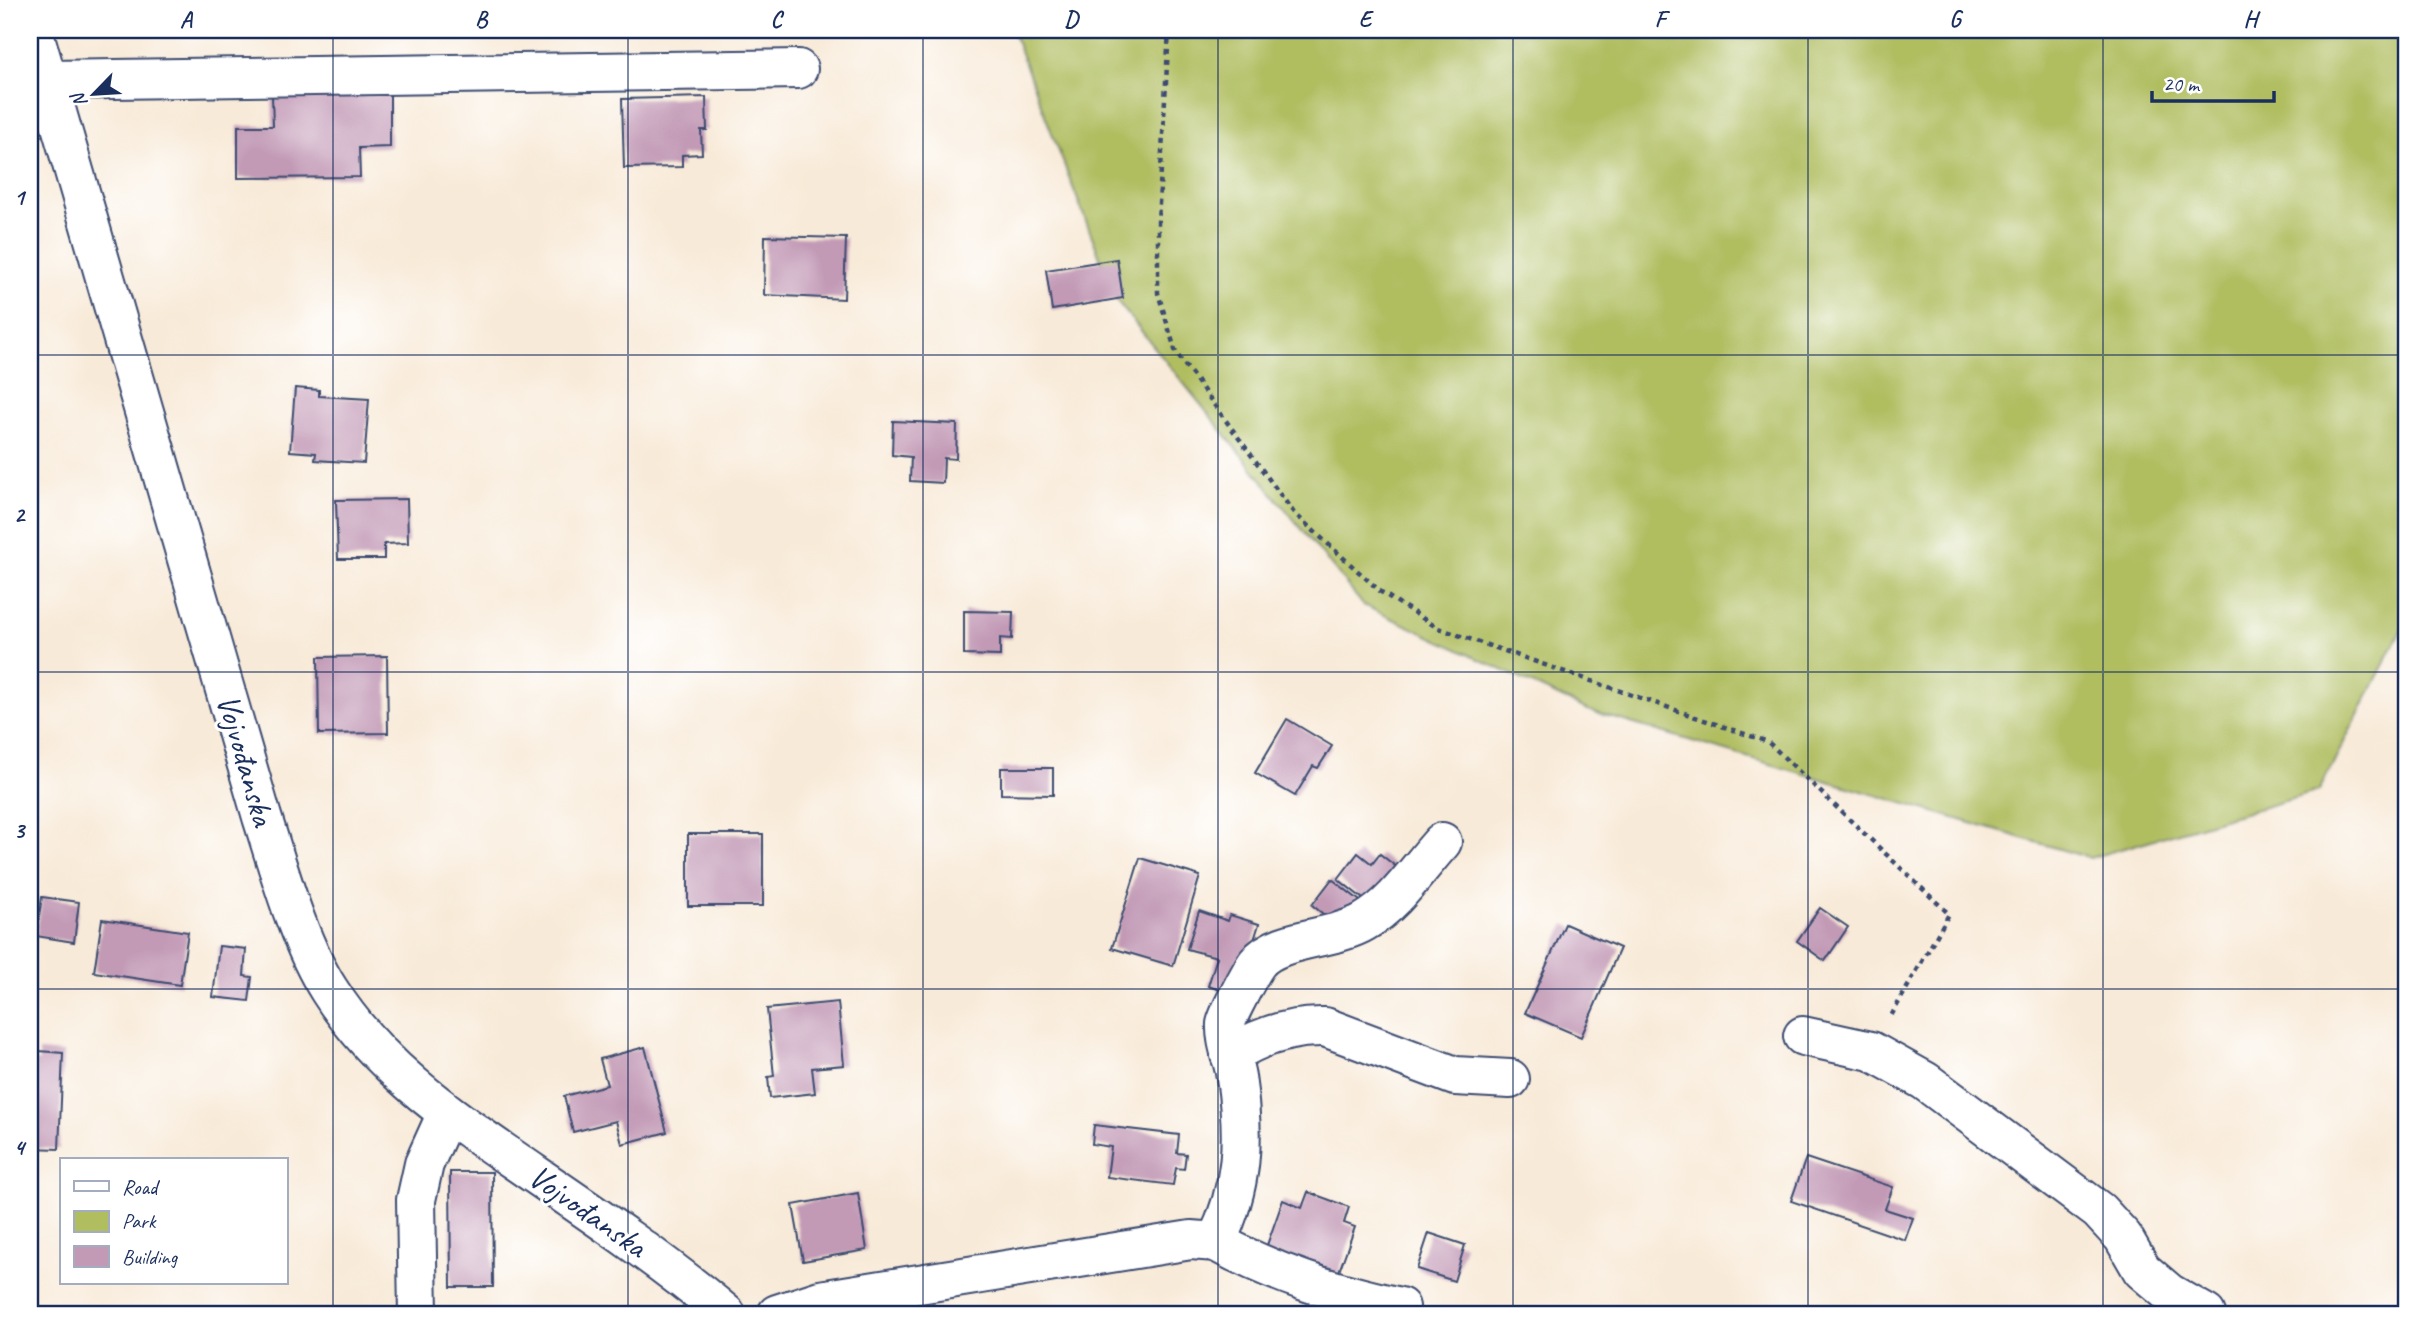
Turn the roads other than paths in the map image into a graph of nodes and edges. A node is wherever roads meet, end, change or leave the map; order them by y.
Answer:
1 (33, 30) edge
2 (798, 69) dead end
3 (48, 80) junction
4 (1442, 842) dead end
5 (1802, 1036) dead end
6 (1230, 1055) junction
7 (1510, 1079) dead end
8 (447, 1113) junction
9 (1216, 1242) junction
10 (1400, 1307) dead end
11 (418, 1314) edge
12 (726, 1314) edge
13 (778, 1314) edge
14 (2206, 1314) edge

1 - 3 street, Vojvođanska
2 - 3 street
3 - 8 street, Vojvođanska
4 - 6 street
5 - 14 street
6 - 7 street
6 - 9 street
8 - 11 street
8 - 12 street, Vojvođanska
9 - 10 street
9 - 13 street

